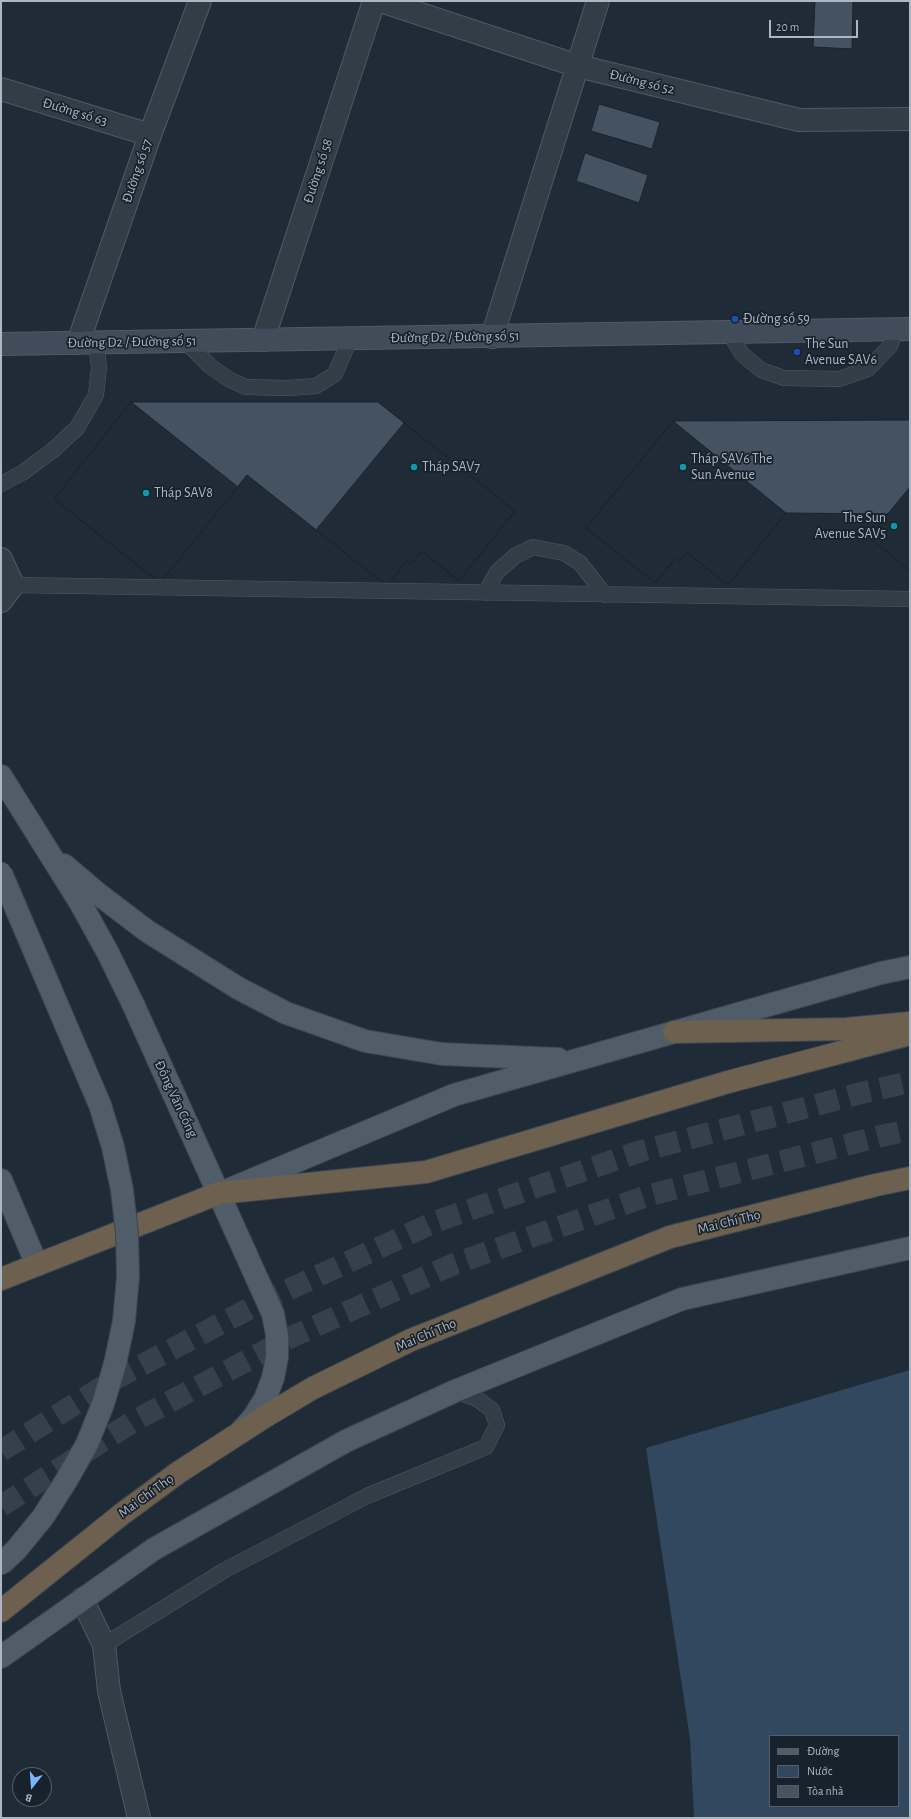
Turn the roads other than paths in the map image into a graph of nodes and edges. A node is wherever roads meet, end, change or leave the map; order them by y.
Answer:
1 (200, 1) edge
2 (374, 1) edge
3 (381, 1) edge
4 (598, 1) edge
5 (578, 66) junction
6 (1, 89) edge
7 (910, 119) edge
8 (150, 135) junction
9 (903, 329) edge
10 (729, 332) junction
11 (492, 336) junction
12 (350, 338) junction
13 (262, 340) junction
14 (186, 342) junction
15 (87, 343) junction
16 (1, 344) edge
17 (1, 484) edge
18 (1, 559) edge
19 (7, 593) edge
20 (485, 593) junction
21 (605, 595) junction
22 (910, 599) edge
23 (1, 776) edge
24 (49, 852) junction
25 (1, 874) edge
26 (910, 967) edge
27 (910, 1023) edge
28 (674, 1032) junction
29 (910, 1034) edge
30 (577, 1060) junction
31 (910, 1178) edge
32 (1, 1180) edge
33 (219, 1193) junction
34 (910, 1248) edge
35 (37, 1265) junction
36 (1, 1278) edge
37 (455, 1391) junction
38 (238, 1434) junction
39 (1, 1564) edge
40 (82, 1599) junction
41 (1, 1611) edge
42 (104, 1645) junction
43 (1, 1657) edge
44 (139, 1818) edge

1 - 8 street, Đường số 57
2 - 13 street, Đường số 58
3 - 5 street, Đường số 52
4 - 5 street
5 - 7 street, Đường số 52
5 - 11 street
6 - 8 street, Đường số 63
8 - 15 street, Đường số 57
9 - 10 street, Đường D2 / Đường số 51
9 - 10 lane
10 - 11 street, Đường D2 / Đường số 51
11 - 12 street, Đường D2 / Đường số 51
12 - 13 street, Đường D2 / Đường số 51
12 - 14 lane
13 - 14 street, Đường D2 / Đường số 51
14 - 15 street, Đường D2 / Đường số 51
15 - 16 street, Đường D2 / Đường số 51
15 - 17 lane
18 - 19 street
19 - 20 lane
20 - 21 lane
20 - 21 lane
21 - 22 lane
23 - 24 main road, Đồng Văn Cống
24 - 30 main road
24 - 33 main road, Đồng Văn Cống
25 - 39 main road, bridge
26 - 28 main road
27 - 28 highway
28 - 30 main road
29 - 33 highway
30 - 33 main road
31 - 38 highway, Mai Chí Thọ
32 - 35 main road
33 - 35 highway
33 - 38 main road, Đồng Văn Cống
34 - 37 main road
35 - 36 highway
37 - 40 main road
37 - 42 lane
38 - 41 highway, Mai Chí Thọ
40 - 42 street
40 - 43 main road
42 - 44 street

